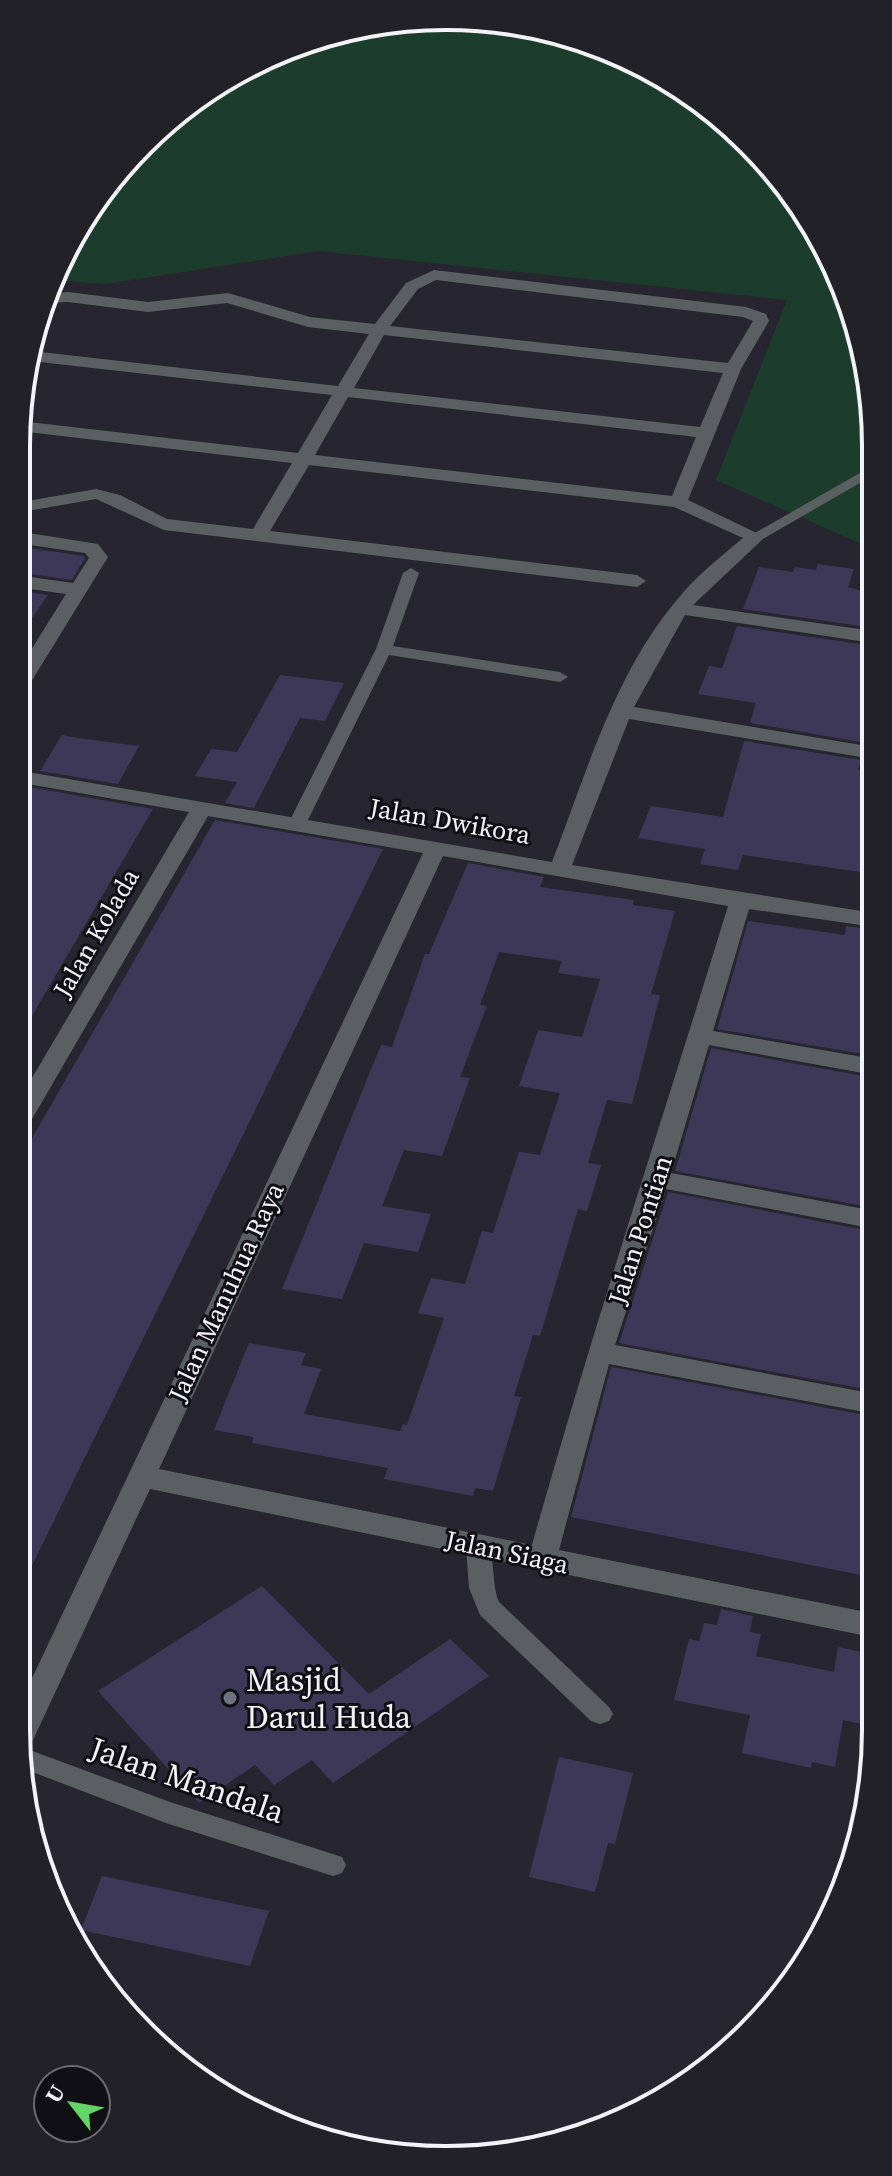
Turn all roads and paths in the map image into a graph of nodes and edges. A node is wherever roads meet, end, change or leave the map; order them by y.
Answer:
1 (58, 298) edge
2 (380, 329) junction
3 (40, 357) edge
4 (733, 369) junction
5 (343, 392) junction
6 (31, 427) edge
7 (707, 433) junction
8 (304, 459) junction
9 (862, 476) edge
10 (678, 502) junction
11 (30, 505) edge
12 (259, 534) junction
13 (756, 537) junction
14 (30, 539) edge
15 (411, 573) dead end
16 (637, 581) dead end
17 (30, 583) edge
18 (80, 590) junction
19 (680, 609) junction
20 (862, 635) edge
21 (384, 649) junction
22 (30, 656) edge
23 (560, 677) dead end
24 (624, 712) junction
25 (862, 751) edge
26 (30, 779) edge
27 (201, 810) junction
28 (297, 824) junction
29 (437, 846) junction
30 (560, 868) junction
31 (740, 901) junction
32 (862, 918) edge
33 (701, 1036) junction
34 (862, 1065) edge
35 (30, 1102) edge
36 (657, 1179) junction
37 (862, 1218) edge
38 (599, 1352) junction
39 (862, 1402) edge
40 (139, 1476) junction
41 (478, 1547) junction
42 (542, 1560) junction
43 (862, 1623) edge
44 (30, 1714) edge
45 (600, 1714) dead end
46 (31, 1760) edge
47 (333, 1865) dead end

1 - 2 street
2 - 4 street
2 - 4 street
2 - 5 street
3 - 5 street
4 - 7 street
5 - 7 street
5 - 8 street
6 - 8 street
7 - 10 street
8 - 10 street
8 - 12 street
9 - 13 lane
10 - 13 street
11 - 12 street
12 - 16 street
13 - 19 street
14 - 18 street
15 - 21 lane
17 - 18 street
18 - 22 street
19 - 20 street
19 - 24 street
21 - 23 lane
21 - 28 lane
24 - 25 street
24 - 30 street
26 - 27 street, Jalan Dwikora
27 - 28 street, Jalan Dwikora
27 - 35 street, Jalan Kolada
28 - 29 street, Jalan Dwikora
29 - 30 street, Jalan Dwikora
29 - 40 street, Jalan Manuhua Raya
30 - 31 street, Jalan Dwikora
31 - 32 street, Jalan Dwikora
31 - 33 street, Jalan Pontian
33 - 34 street
33 - 36 street, Jalan Pontian
36 - 37 street
36 - 38 street, Jalan Pontian
38 - 39 street
38 - 42 street, Jalan Pontian
40 - 41 street, Jalan Siaga
40 - 44 street, Jalan Manuhua Raya
41 - 42 street, Jalan Siaga
41 - 45 lane
42 - 43 street, Jalan Siaga
46 - 47 lane, Jalan Mandala

